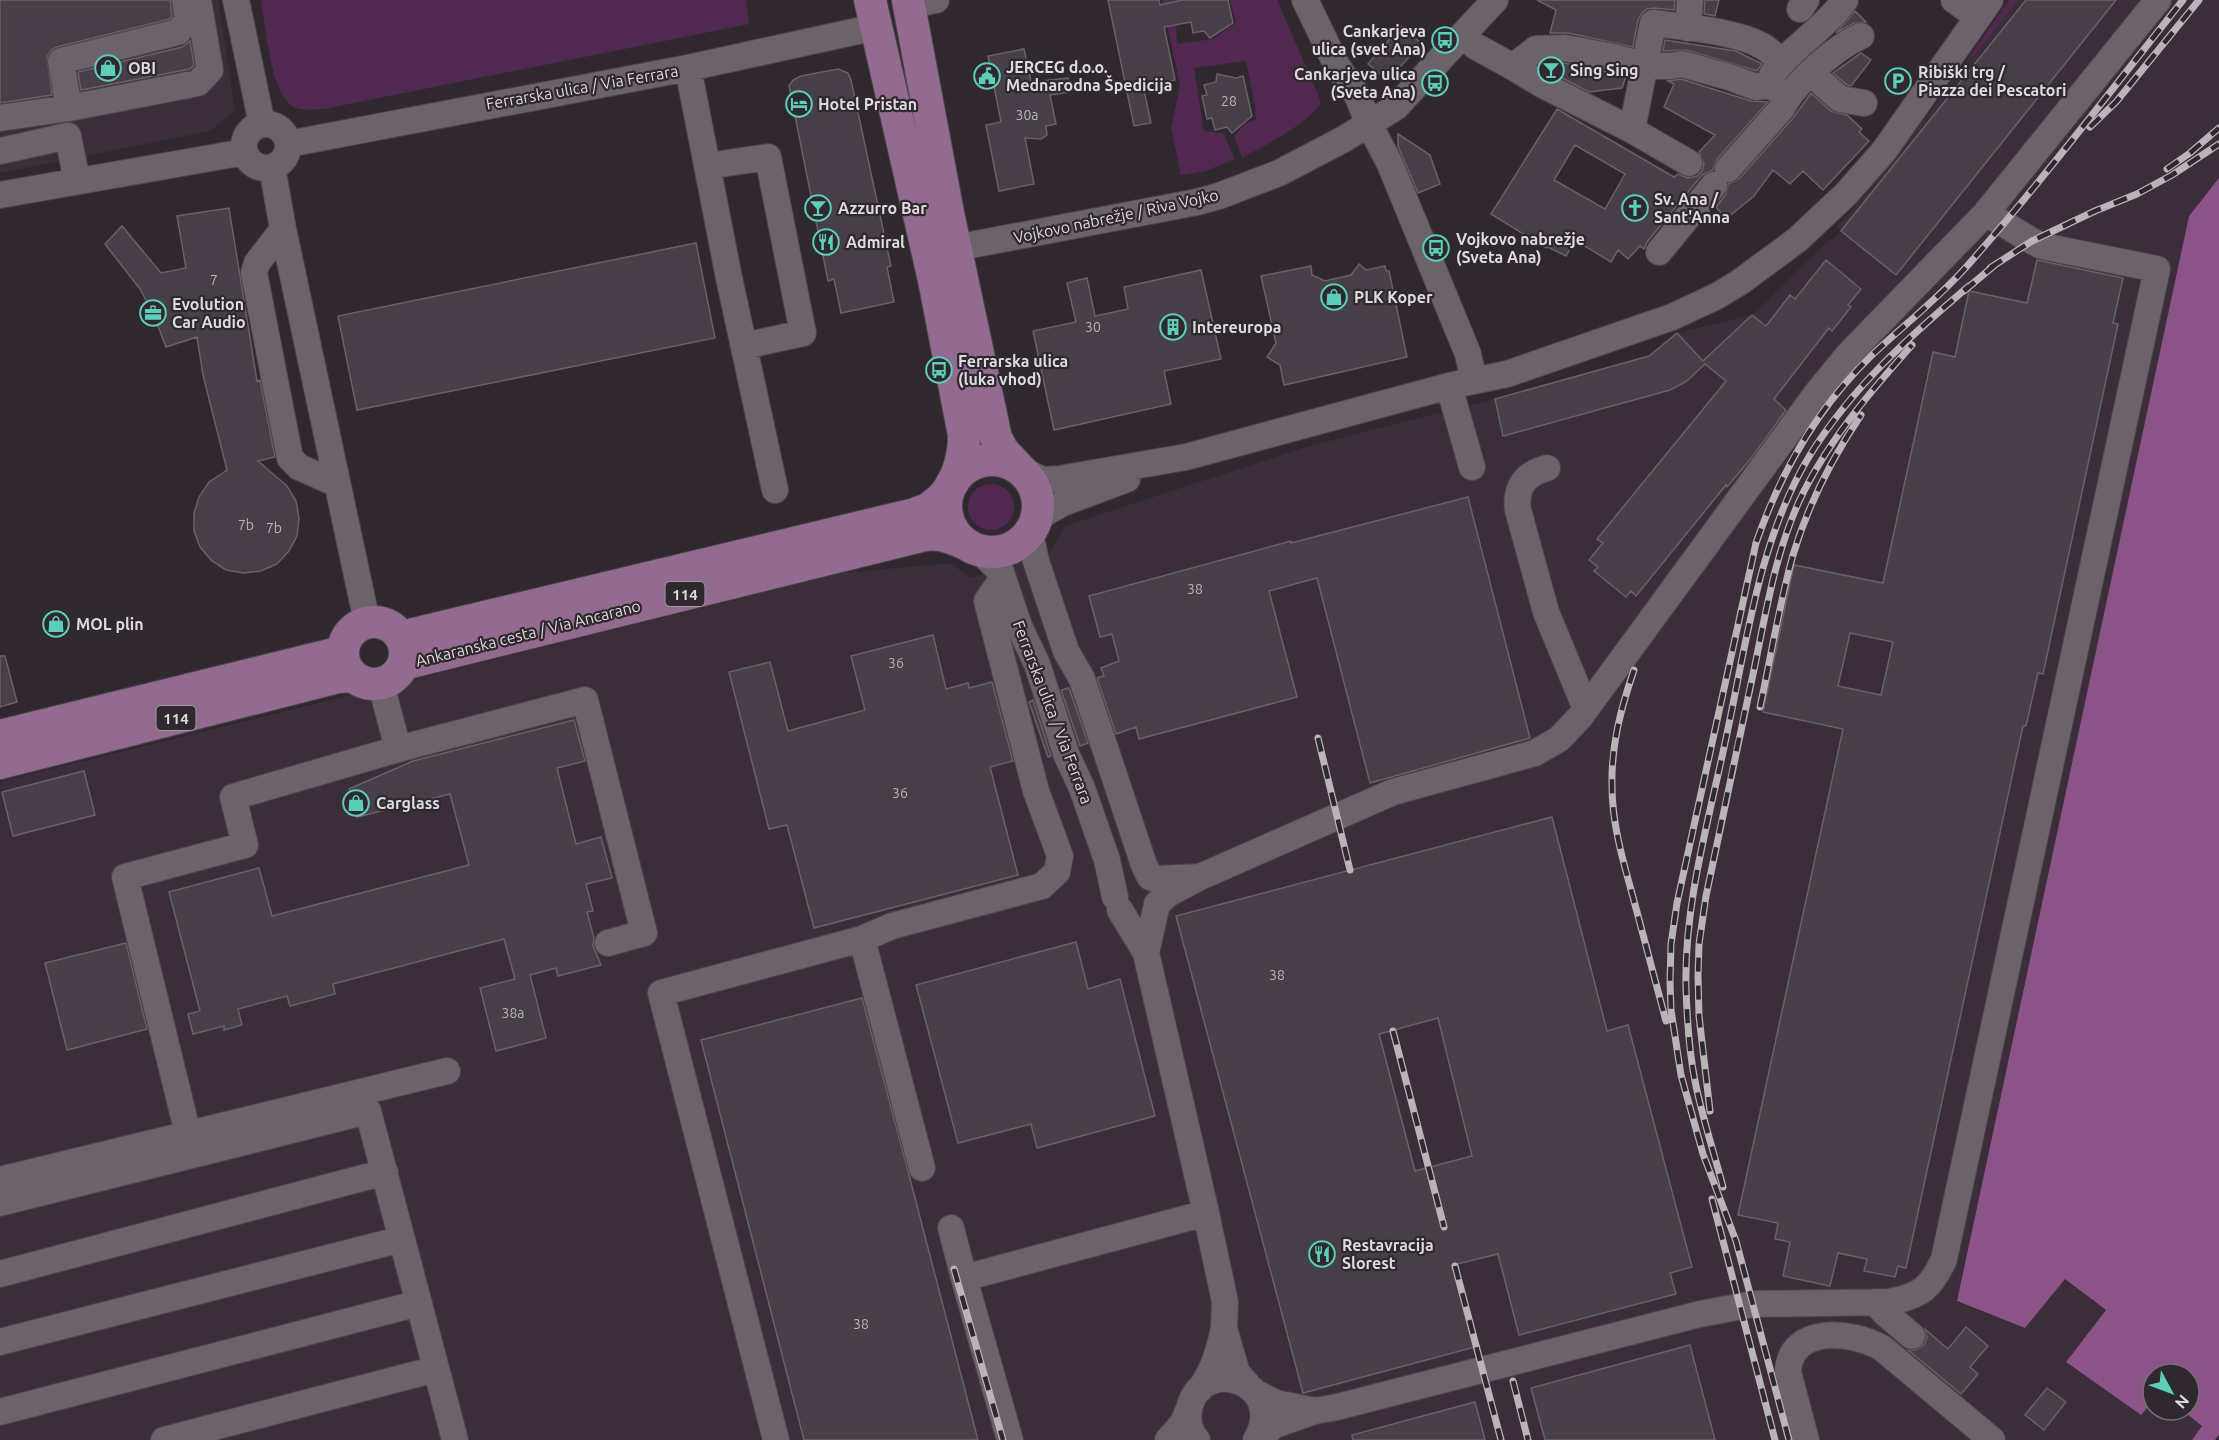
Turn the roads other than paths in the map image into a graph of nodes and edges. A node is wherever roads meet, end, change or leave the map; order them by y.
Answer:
1 (184, 0) edge
2 (198, 0) edge
3 (236, 0) edge
4 (1305, 0) edge
5 (1495, 0) edge
6 (1690, 0) edge
7 (1845, 0) edge
8 (1954, 0) edge
9 (2158, 0) edge
10 (923, 1) edge
11 (1984, 9) edge
12 (873, 14) edge
13 (1688, 28) junction
14 (1463, 35) junction
15 (1861, 36) dead end
16 (1646, 66) junction
17 (1513, 67) junction
18 (688, 68) junction
19 (1811, 73) junction
20 (1780, 81) junction
21 (1864, 103) dead end
22 (69, 108) junction
23 (0, 118) edge
24 (262, 124) junction
25 (1369, 124) junction
26 (1632, 130) junction
27 (288, 144) junction
28 (0, 151) edge
29 (245, 152) junction
30 (1689, 163) dead end
31 (707, 166) junction
32 (272, 167) junction
33 (77, 182) junction
34 (0, 195) edge
35 (1986, 213) junction
36 (283, 229) junction
37 (955, 248) junction
38 (1659, 252) dead end
39 (744, 346) junction
40 (1462, 384) junction
41 (1186, 457) junction
42 (1472, 467) dead end
43 (1547, 468) dead end
44 (1020, 469) junction
45 (953, 482) junction
46 (338, 484) junction
47 (775, 490) dead end
48 (1035, 523) junction
49 (966, 544) junction
50 (1003, 578) junction
51 (1050, 604) junction
52 (367, 622) joint
53 (376, 663) junction
54 (1586, 709) junction
55 (0, 736) edge
56 (398, 749) junction
57 (0, 762) edge
58 (1142, 868) junction
59 (1200, 877) junction
60 (1117, 904) junction
61 (1157, 904) junction
62 (862, 939) junction
63 (608, 943) dead end
64 (1146, 953) junction
65 (447, 1071) dead end
66 (188, 1134) junction
67 (922, 1168) dead end
68 (385, 1172) junction
69 (0, 1180) edge
70 (0, 1203) edge
71 (1206, 1213) junction
72 (951, 1228) dead end
73 (402, 1239) junction
74 (0, 1274) edge
75 (964, 1278) junction
76 (1875, 1302) junction
77 (419, 1303) junction
78 (1224, 1328) junction
79 (1911, 1336) dead end
80 (0, 1342) edge
81 (436, 1369) junction
82 (1251, 1388) junction
83 (1194, 1400) junction
84 (1315, 1411) junction
85 (0, 1412) edge
86 (447, 1438) edge
87 (164, 1440) edge
88 (776, 1440) edge
89 (1010, 1440) edge
90 (1168, 1440) edge
91 (1197, 1440) edge
92 (1256, 1440) edge
93 (1806, 1440) edge
94 (1992, 1440) edge

1 - 22 street
2 - 22 street
3 - 24 street
4 - 25 street
5 - 14 street, Vojkovo nabrežje / Riva Vojko
6 - 13 street
7 - 20 street
8 - 11 street
9 - 35 street
10 - 37 main road
11 - 40 street
12 - 18 street, Ferrarska ulica / Via Ferrara
12 - 45 main road, Ferrarska ulica / Via Ferrara
13 - 16 street
13 - 20 street
14 - 17 street
14 - 25 street, Vojkovo nabrežje / Riva Vojko
15 - 19 street
16 - 17 street
16 - 20 street
16 - 26 street
17 - 26 street
18 - 27 street, Ferrarska ulica / Via Ferrara
18 - 31 street
19 - 20 street
19 - 21 street
20 - 38 street
22 - 23 street
24 - 27 street
24 - 29 street
25 - 37 street, Vojkovo nabrežje / Riva Vojko
25 - 40 street
26 - 30 street
27 - 32 street
28 - 33 street
29 - 32 street
29 - 33 street
31 - 39 street
31 - 39 street
32 - 36 street
33 - 34 street
35 - 54 street
35 - 76 street
36 - 46 street
36 - 46 street
37 - 44 main road
39 - 47 street
40 - 41 street
40 - 42 street
41 - 44 street
41 - 48 street
43 - 54 street
44 - 45 main road, 114
44 - 48 main road
45 - 49 main road
45 - 53 main road, Ankaranska cesta / Via Ancarano / 114
46 - 52 street
48 - 49 main road, 114
48 - 51 street, Ferrarska ulica / Via Ferrara
49 - 50 street, Ferrarska ulica / Via Ferrara
49 - 53 main road, Ankaranska cesta / Via Ancarano / 114
50 - 60 street, Ferrarska ulica / Via Ferrara
50 - 62 street
51 - 58 street, Ferrarska ulica / Via Ferrara
51 - 58 street
52 - 53 main road
53 - 55 main road, Ankaranska cesta / Via Ancarano / 114
53 - 56 street
53 - 57 main road, Ankaranska cesta / Via Ancarano / 114
54 - 59 street
56 - 63 street
56 - 66 street
58 - 59 street
58 - 60 street
58 - 61 street
59 - 61 street
60 - 61 street
60 - 64 street, Ferrarska ulica / Via Ferrara
61 - 64 street
62 - 67 street
62 - 88 street
64 - 71 street
65 - 66 street
66 - 69 street
68 - 70 street
68 - 73 street
68 - 74 street
71 - 75 street
71 - 78 street
72 - 75 street
73 - 77 street
73 - 80 street
75 - 89 street
76 - 79 street
76 - 84 street
77 - 81 street
77 - 85 street
78 - 82 street
78 - 83 street
81 - 86 street
81 - 87 street
82 - 83 street
82 - 84 street
82 - 92 street
83 - 90 street
83 - 91 street
84 - 92 street
93 - 94 street

